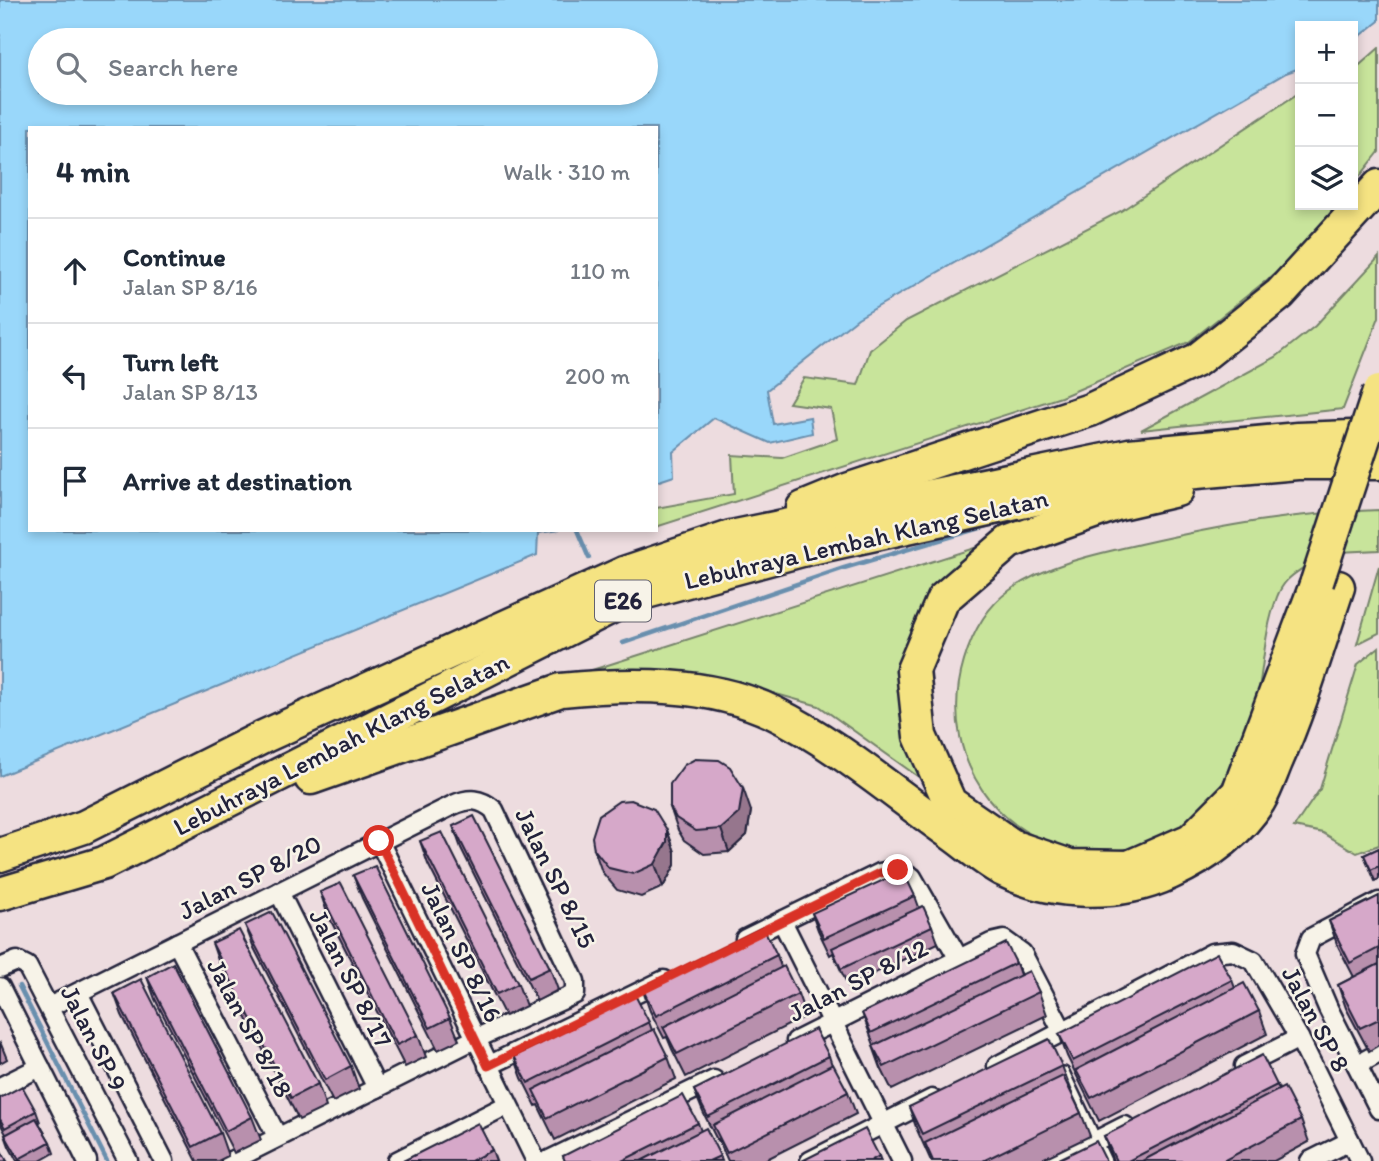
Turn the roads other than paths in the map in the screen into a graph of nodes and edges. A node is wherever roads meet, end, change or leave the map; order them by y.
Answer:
1 (1379, 186) edge
2 (1379, 392) edge
3 (1379, 436) edge
4 (1379, 462) edge
5 (1297, 463) junction
6 (731, 537) junction
7 (1327, 585) junction
8 (477, 800) joint
9 (188, 821) junction
10 (379, 841) junction
11 (0, 855) edge
12 (279, 892) junction
13 (0, 894) edge
14 (1379, 902) edge
15 (782, 921) junction
16 (177, 943) junction
17 (733, 946) edge
18 (959, 959) junction
19 (0, 968) edge
20 (683, 971) edge
21 (0, 987) edge
22 (78, 993) junction
23 (49, 1007) junction
24 (833, 1023) junction
25 (1299, 1038) junction
26 (475, 1039) junction
27 (1055, 1040) junction
28 (783, 1047) edge
29 (1379, 1054) edge
30 (1059, 1062) edge
31 (1357, 1065) junction
32 (488, 1066) junction
33 (40, 1067) junction
34 (734, 1071) edge
35 (978, 1076) edge
36 (1224, 1076) edge
37 (0, 1087) edge
38 (377, 1088) junction
39 (954, 1088) edge
40 (508, 1105) junction
41 (1379, 1109) edge
42 (1137, 1120) edge
43 (884, 1124) junction
44 (277, 1136) junction
45 (1096, 1141) junction
46 (1350, 1141) junction
47 (87, 1161) edge
48 (128, 1161) edge
49 (164, 1161) edge
50 (232, 1161) edge
51 (397, 1161) edge
52 (536, 1161) edge
53 (547, 1161) edge
54 (810, 1161) edge
55 (902, 1161) edge
56 (1056, 1161) edge
57 (1106, 1161) edge
58 (1310, 1161) edge
59 (1360, 1161) edge

1 - 6 highway
2 - 7 highway, bridge
3 - 6 highway, Lebuhraya Lembah Klang Selatan / E26
4 - 5 highway, Lebuhraya Lembah Klang Selatan / E26
4 - 7 highway
5 - 7 highway
5 - 9 highway, Lebuhraya Lembah Klang Selatan / E26
6 - 11 highway, Lebuhraya Lembah Klang Selatan / E26
7 - 9 highway
8 - 10 street, Jalan SP 8/20
8 - 26 street, Jalan SP 8/15
9 - 13 highway, Lebuhraya Lembah Klang Selatan / E26
10 - 12 street, Jalan SP 8/20
10 - 26 street, Jalan SP 8/16
12 - 16 street, Jalan SP 8/20
12 - 38 street, Jalan SP 8/17
14 - 31 street
15 - 17 street
15 - 18 street
15 - 24 street
16 - 22 street, Jalan SP 8/20
16 - 44 street, Jalan SP 8/18
18 - 24 street, Jalan SP 8/12
18 - 27 street, Jalan SP 8/12
19 - 23 street, Jalan SP 9
20 - 32 street
21 - 33 street
22 - 23 street, Jalan SP 8/20
22 - 49 street
23 - 48 street, Jalan SP 9
24 - 28 street, Jalan SP 8/12
24 - 43 street
25 - 27 street, Jalan SP 8
25 - 36 street
25 - 46 street, Jalan SP 8
26 - 32 street, Jalan SP 8/16
26 - 38 street
27 - 35 street
29 - 31 street
30 - 45 lane
31 - 41 street
32 - 40 street, Jalan SP 8/16
33 - 37 street
33 - 47 street
34 - 53 street
38 - 44 street
39 - 43 street
40 - 51 street
40 - 52 street, Jalan SP 8/16
42 - 45 street
43 - 54 street
43 - 55 street
44 - 50 street
45 - 56 street
45 - 57 lane
46 - 58 street
46 - 59 street, Jalan SP 8

